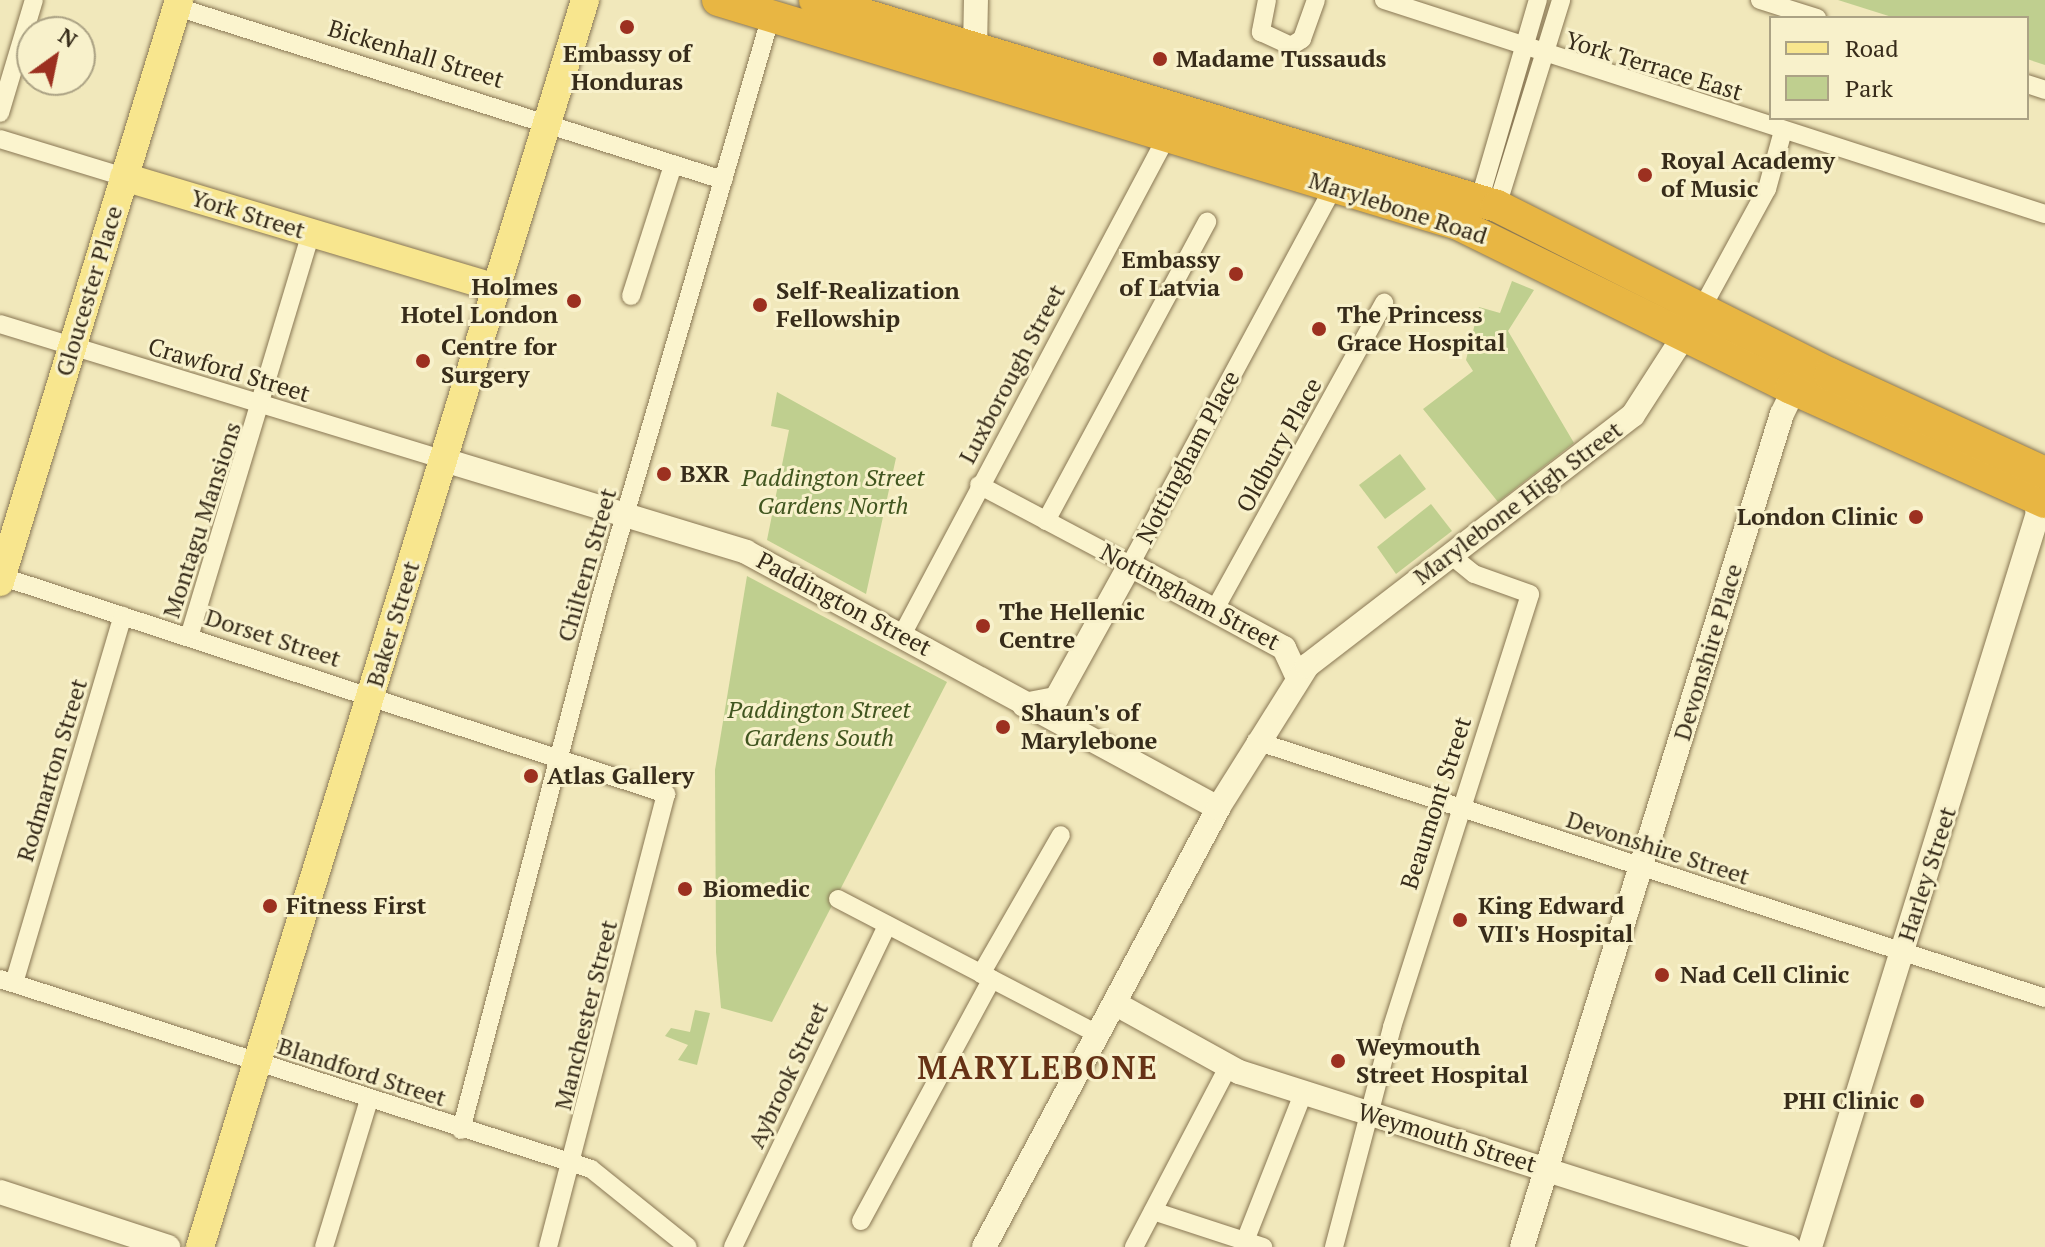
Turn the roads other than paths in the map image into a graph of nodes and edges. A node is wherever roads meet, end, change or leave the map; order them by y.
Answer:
1 (34, 0) edge
2 (585, 0) edge
3 (718, 0) edge
4 (815, 0) edge
5 (976, 0) edge
6 (1267, 0) edge
7 (1316, 0) edge
8 (1384, 0) edge
9 (1538, 0) edge
10 (1561, 0) edge
11 (1760, 0) edge
12 (178, 4) edge
13 (771, 16) junction
14 (1811, 16) edge
15 (1526, 46) junction
16 (975, 50) junction
17 (1544, 56) junction
18 (0, 113) edge
19 (548, 123) junction
20 (1783, 131) junction
21 (1166, 138) junction
22 (0, 139) edge
23 (673, 165) junction
24 (124, 177) junction
25 (723, 180) junction
26 (1334, 186) junction
27 (1487, 203) junction
28 (2045, 214) edge
29 (1207, 222) dead end
30 (311, 232) junction
31 (1547, 263) junction
32 (497, 288) junction
33 (1666, 290) junction
34 (631, 296) dead end
35 (1384, 303) dead end
36 (1702, 308) junction
37 (0, 324) edge
38 (1684, 336) junction
39 (73, 347) junction
40 (1830, 374) junction
41 (1791, 388) junction
42 (263, 406) junction
43 (444, 460) junction
44 (979, 485) junction
45 (2042, 492) edge
46 (626, 515) junction
47 (1046, 521) junction
48 (1452, 556) junction
49 (1130, 565) junction
50 (1, 578) edge
51 (1215, 609) junction
52 (123, 616) junction
53 (902, 635) junction
54 (189, 637) junction
55 (1328, 647) junction
56 (1292, 653) junction
57 (1298, 678) junction
58 (371, 695) junction
59 (1056, 699) junction
60 (1024, 705) junction
61 (1067, 729) junction
62 (1256, 741) junction
63 (561, 759) junction
64 (666, 794) joint
65 (1221, 802) junction
66 (1458, 807) junction
67 (1061, 835) dead end
68 (1641, 869) junction
69 (838, 899) dead end
70 (887, 925) junction
71 (1902, 952) junction
72 (987, 976) junction
73 (7, 981) edge
74 (2045, 998) edge
75 (1116, 1004) junction
76 (1099, 1035) junction
77 (257, 1063) junction
78 (1228, 1067) junction
79 (1303, 1094) junction
80 (369, 1100) junction
81 (1370, 1115) junction
82 (461, 1130) junction
83 (573, 1165) junction
84 (1545, 1168) junction
85 (0, 1192) edge
86 (1153, 1211) junction
87 (861, 1221) dead end
88 (1254, 1244) edge
89 (168, 1247) edge
90 (200, 1247) edge
91 (324, 1247) edge
92 (548, 1247) edge
93 (688, 1247) edge
94 (733, 1247) edge
95 (984, 1247) edge
96 (1134, 1247) edge
97 (1334, 1247) edge
98 (1522, 1247) edge
99 (1789, 1247) edge
100 (1810, 1247) edge

1 - 18 street
2 - 19 main road, Baker Street
3 - 13 highway, Marylebone Road
4 - 16 highway, Marylebone Road
5 - 16 street
6 - 7 street
8 - 15 street, York Terrace East
9 - 15 street
10 - 17 street
11 - 14 street
12 - 19 street, Bickenhall Street
12 - 24 main road, Gloucester Place
13 - 21 highway, Marylebone Road
13 - 25 street, Chiltern Street
15 - 17 street, York Terrace East
15 - 27 street
16 - 27 highway, Marylebone Road
17 - 20 street, York Terrace East
17 - 27 street
19 - 23 street, Bickenhall Street
19 - 32 main road, Baker Street
20 - 28 street, York Terrace East
20 - 36 street
21 - 26 highway, Marylebone Road
21 - 44 street, Luxborough Street
22 - 24 street, York Street
23 - 25 street, Bickenhall Street
23 - 34 street
24 - 30 main road, York Street
24 - 39 main road, Gloucester Place
25 - 46 street, Chiltern Street
26 - 31 highway, Marylebone Road
26 - 49 street, Nottingham Place
27 - 31 street
27 - 33 highway, Marylebone Road
29 - 47 street
30 - 32 main road, York Street
30 - 42 street, Montagu Mansions
31 - 38 highway, Marylebone Road
32 - 43 main road, Baker Street
33 - 36 highway, Marylebone Road
33 - 38 street
35 - 51 street, Oldbury Place
36 - 40 highway, Marylebone Road
37 - 39 street, Crawford Street
38 - 41 highway, Marylebone Road
38 - 48 street, Marylebone High Street
39 - 42 street, Crawford Street
39 - 50 main road, Gloucester Place
40 - 41 street
40 - 45 highway, Marylebone Road
41 - 45 highway, Marylebone Road
41 - 68 street, Devonshire Place
42 - 43 street, Crawford Street
42 - 54 street, Montagu Mansions
43 - 46 street, Paddington Street
43 - 58 main road, Baker Street
44 - 47 street, Nottingham Street
44 - 53 street, Luxborough Street
45 - 71 street, Harley Street
46 - 53 street, Paddington Street
46 - 63 street, Chiltern Street
47 - 49 street, Nottingham Street
48 - 55 street, Marylebone High Street
48 - 66 street, Beaumont Street
49 - 51 street, Nottingham Street
49 - 59 street, Nottingham Place
50 - 52 street, Dorset Street
51 - 56 street, Nottingham Street
52 - 54 street, Dorset Street
52 - 73 street, Rodmarton Street
53 - 60 street, Paddington Street
54 - 58 street, Dorset Street
55 - 56 street, Marylebone High Street
55 - 57 street, Marylebone High Street
56 - 57 street, Nottingham Street
57 - 62 street, Marylebone High Street
58 - 63 street, Dorset Street
58 - 77 main road, Baker Street
59 - 60 street
59 - 61 street
60 - 61 street, Paddington Street
61 - 65 street, Paddington Street
62 - 65 street, Marylebone High Street
62 - 66 street, Devonshire Street
63 - 64 street, Dorset Street
63 - 82 street, Chiltern Street
64 - 83 street, Manchester Street
65 - 75 street, Marylebone High Street
66 - 68 street, Devonshire Street
66 - 81 street, Beaumont Street
67 - 72 street
68 - 71 street, Devonshire Street
68 - 84 street, Devonshire Place
69 - 70 street
70 - 72 street
70 - 94 street, Aybrook Street
71 - 74 street, Devonshire Street
71 - 100 street, Harley Street
72 - 76 street
72 - 87 street
73 - 77 street, Blandford Street
75 - 76 street, Marylebone High Street
75 - 78 street, Weymouth Street
76 - 95 street, Marylebone High Street
77 - 80 street, Blandford Street
77 - 90 main road, Baker Street
78 - 79 street, Weymouth Street
78 - 86 street
79 - 81 street, Weymouth Street
79 - 88 street
80 - 82 street, Blandford Street
80 - 91 street
81 - 84 street, Weymouth Street
81 - 97 street, Beaumont Street
82 - 83 street, Blandford Street
83 - 92 street, Manchester Street
83 - 93 street, Blandford Street
84 - 98 street, Devonshire Place
84 - 99 street, Weymouth Street
85 - 89 street
86 - 88 street
86 - 96 street

